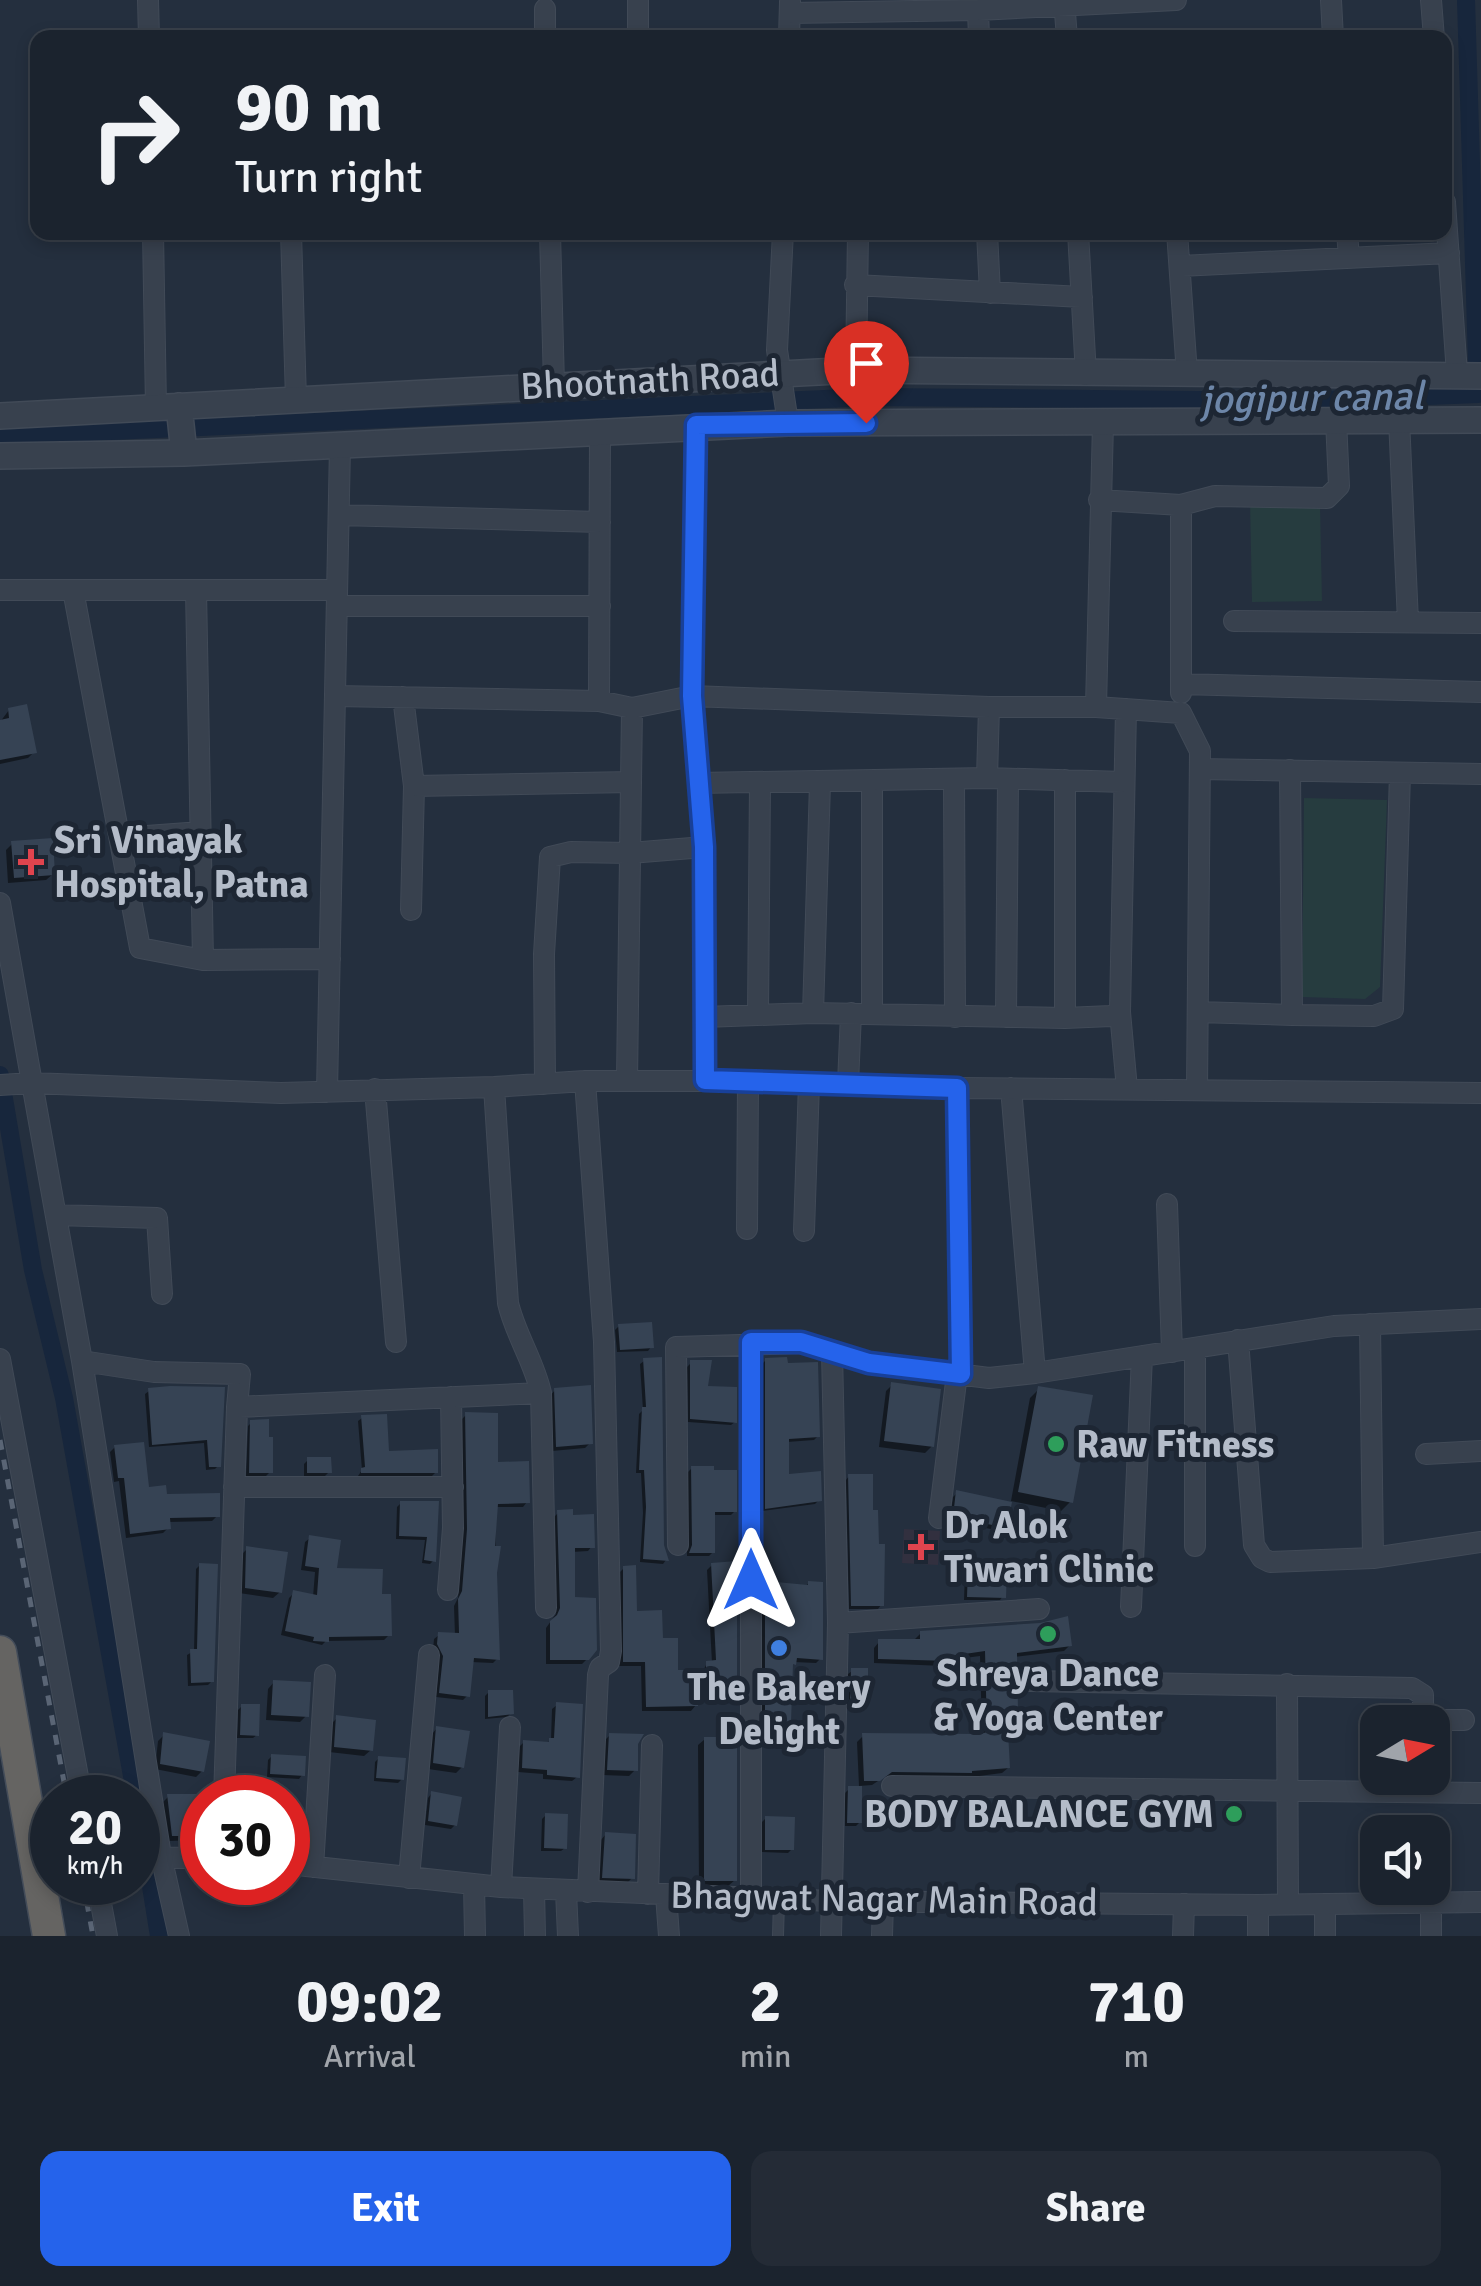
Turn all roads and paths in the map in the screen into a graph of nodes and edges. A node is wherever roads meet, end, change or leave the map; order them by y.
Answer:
1 (148, 0) edge
2 (638, 0) edge
3 (1176, 0) edge
4 (1330, 0) edge
5 (1431, 0) edge
6 (1064, 4) edge
7 (790, 7) edge
8 (867, 7) edge
9 (545, 9) dead end
10 (978, 10) junction
11 (149, 30) edge
12 (544, 30) edge
13 (638, 30) edge
14 (979, 30) edge
15 (1066, 30) edge
16 (1332, 30) edge
17 (1433, 30) edge
18 (154, 240) edge
19 (291, 240) edge
20 (550, 240) edge
21 (783, 240) edge
22 (858, 240) edge
23 (988, 240) edge
24 (1078, 240) edge
25 (1178, 240) edge
26 (1348, 240) edge
27 (1447, 240) edge
28 (1448, 253) junction
29 (1349, 258) junction
30 (1180, 266) junction
31 (855, 286) junction
32 (990, 293) junction
33 (1082, 297) junction
34 (856, 370) junction
35 (1086, 374) junction
36 (1187, 374) junction
37 (1469, 375) edge
38 (782, 378) junction
39 (554, 385) junction
40 (296, 400) junction
41 (172, 408) junction
42 (787, 415) junction
43 (0, 416) edge
44 (1400, 419) junction
45 (1336, 420) junction
46 (1481, 420) edge
47 (1103, 423) junction
48 (696, 425) junction
49 (600, 430) junction
50 (340, 446) junction
51 (184, 448) junction
52 (0, 456) edge
53 (1099, 500) junction
54 (1181, 505) junction
55 (339, 515) junction
56 (600, 522) junction
57 (0, 590) edge
58 (73, 590) junction
59 (196, 590) junction
60 (337, 598) junction
61 (600, 606) junction
62 (1234, 621) dead end
63 (1408, 622) junction
64 (1481, 623) edge
65 (1181, 684) junction
66 (1481, 692) edge
67 (336, 696) junction
68 (692, 696) junction
69 (403, 697) junction
70 (600, 700) junction
71 (989, 707) junction
72 (1096, 707) junction
73 (632, 708) junction
74 (1126, 709) junction
75 (1181, 714) junction
76 (1200, 769) junction
77 (1290, 770) junction
78 (1400, 772) junction
79 (1481, 774) edge
80 (998, 778) junction
81 (954, 779) junction
82 (1066, 780) junction
83 (872, 781) junction
84 (630, 782) junction
85 (698, 782) junction
86 (1124, 782) junction
87 (760, 783) junction
88 (820, 783) junction
89 (414, 786) junction
90 (200, 832) junction
91 (120, 838) junction
92 (704, 847) junction
93 (630, 853) junction
94 (0, 903) edge
95 (411, 910) dead end
96 (330, 958) junction
97 (203, 960) junction
98 (814, 1012) junction
99 (1120, 1012) junction
100 (1198, 1012) junction
101 (861, 1013) junction
102 (758, 1015) junction
103 (1292, 1015) junction
104 (704, 1017) junction
105 (1006, 1017) junction
106 (955, 1018) junction
107 (1065, 1018) junction
108 (705, 1080) junction
109 (585, 1081) junction
110 (627, 1081) junction
111 (748, 1082) junction
112 (28, 1083) junction
113 (0, 1084) edge
114 (545, 1084) junction
115 (809, 1084) junction
116 (848, 1084) junction
117 (494, 1087) junction
118 (957, 1088) junction
119 (1011, 1088) junction
120 (374, 1089) junction
121 (1128, 1089) junction
122 (1198, 1090) junction
123 (327, 1092) junction
124 (1481, 1094) edge
125 (1167, 1204) dead end
126 (56, 1215) junction
127 (747, 1229) dead end
128 (804, 1231) dead end
129 (162, 1294) dead end
130 (1481, 1319) edge
131 (1370, 1324) junction
132 (1238, 1340) junction
133 (396, 1342) dead end
134 (751, 1342) junction
135 (1195, 1348) junction
136 (832, 1352) junction
137 (1172, 1352) junction
138 (1142, 1356) junction
139 (0, 1359) edge
140 (82, 1361) junction
141 (1035, 1373) junction
142 (959, 1374) junction
143 (542, 1393) junction
144 (451, 1397) junction
145 (237, 1407) junction
146 (1481, 1452) edge
147 (1426, 1454) dead end
148 (234, 1488) junction
149 (453, 1488) junction
150 (939, 1518) dead end
151 (1481, 1542) edge
152 (678, 1545) dead end
153 (1194, 1546) dead end
154 (1373, 1558) junction
155 (448, 1590) dead end
156 (1131, 1607) dead end
157 (546, 1608) dead end
158 (1039, 1610) dead end
159 (838, 1623) junction
160 (0, 1652) edge
161 (429, 1655) dead end
162 (326, 1675) dead end
163 (1030, 1681) dead end
164 (1288, 1684) junction
165 (1464, 1720) dead end
166 (510, 1728) dead end
167 (652, 1745) dead end
168 (78, 1775) edge
169 (140, 1775) edge
170 (225, 1775) edge
171 (892, 1786) dead end
172 (0, 1788) edge
173 (1287, 1790) junction
174 (1481, 1793) edge
175 (30, 1797) edge
176 (310, 1867) edge
177 (313, 1867) junction
178 (408, 1878) junction
179 (160, 1882) edge
180 (474, 1884) junction
181 (500, 1887) junction
182 (534, 1889) junction
183 (577, 1891) junction
184 (657, 1895) junction
185 (752, 1898) junction
186 (780, 1899) junction
187 (831, 1901) junction
188 (883, 1902) junction
189 (1481, 1902) edge
190 (1450, 1903) edge
191 (1184, 1904) junction
192 (1288, 1904) junction
193 (1325, 1904) junction
194 (1360, 1904) edge
195 (47, 1905) edge
196 (101, 1905) edge
197 (1258, 1905) junction
198 (1431, 1905) edge
199 (27, 1936) edge
200 (49, 1936) edge
201 (106, 1936) edge
202 (179, 1936) edge
203 (475, 1936) edge
204 (535, 1936) edge
205 (568, 1936) edge
206 (669, 1936) edge
207 (778, 1936) edge
208 (831, 1936) edge
209 (882, 1936) edge
210 (1182, 1936) edge
211 (1258, 1936) edge
212 (1325, 1936) edge
213 (1431, 1936) edge

1 - 11 street
2 - 13 street
3 - 6 street
4 - 16 street
5 - 17 street
6 - 10 street
6 - 15 street
7 - 8 street
8 - 10 street
9 - 12 street
10 - 14 street
18 - 41 street
19 - 40 street
20 - 39 street
21 - 38 street
22 - 31 street
23 - 32 street
24 - 33 street
25 - 30 street
26 - 29 street
27 - 28 street
28 - 29 street
28 - 37 street
29 - 30 street
30 - 36 street
31 - 32 street
31 - 34 street
32 - 33 street
33 - 35 street
34 - 35 street, Bhootnath Road
34 - 38 street, Bhootnath Road
35 - 36 street, Bhootnath Road
36 - 37 street, Bhootnath Road
38 - 39 street, Bhootnath Road
38 - 42 street
39 - 40 street, Bhootnath Road
40 - 41 street, Bhootnath Road
41 - 43 street, Bhootnath Road
41 - 51 street
42 - 47 street, Bhootnath Road
42 - 48 street, Bhootnath Road
44 - 45 street, Bhootnath Road
44 - 46 street, Bhootnath Road
44 - 63 street
45 - 47 street, Bhootnath Road
45 - 54 street
47 - 53 street
48 - 49 street, Bhootnath Road
48 - 68 street
49 - 50 street, Bhootnath Road
49 - 56 street
50 - 51 street, Bhootnath Road
50 - 55 street
51 - 52 street, Bhootnath Road
53 - 54 street
53 - 72 street
54 - 65 street
55 - 56 street
55 - 60 street
56 - 61 street
57 - 58 street
58 - 59 street
58 - 91 street
59 - 60 street
59 - 90 street
60 - 61 street
60 - 67 street
61 - 70 street
62 - 63 street
63 - 64 street
65 - 66 street
65 - 75 street
67 - 69 street
67 - 96 street
68 - 71 street
68 - 73 street
68 - 85 street
69 - 70 street
69 - 89 street
70 - 73 street
71 - 72 street
71 - 80 street
72 - 74 street
73 - 84 street
74 - 75 street
74 - 86 street
75 - 76 street
76 - 77 street
76 - 100 street
77 - 78 street
77 - 103 street
78 - 79 street
78 - 103 street
80 - 81 street
80 - 82 street
80 - 105 street
81 - 83 street
81 - 106 street
82 - 86 street
82 - 107 street
83 - 88 street
83 - 101 street
84 - 89 street
84 - 93 street
85 - 87 street
85 - 92 street
86 - 99 street
87 - 88 street
87 - 102 street
88 - 98 street
89 - 95 street
90 - 91 street
90 - 97 street
91 - 97 street
92 - 93 street
92 - 104 street
93 - 110 street
93 - 114 street
94 - 112 street
96 - 97 street
96 - 123 street
98 - 101 street
98 - 102 street
99 - 107 street
99 - 121 street
100 - 103 street
100 - 122 street
101 - 106 street
101 - 116 street
102 - 104 street
104 - 108 street
105 - 106 street
105 - 107 street
108 - 110 street
108 - 111 street
109 - 110 street
109 - 114 street
109 - 183 street
111 - 115 street
111 - 127 street
112 - 113 street
112 - 123 street
112 - 126 street
114 - 117 street
115 - 116 street
115 - 128 street
116 - 118 street
117 - 120 street
117 - 143 street
118 - 119 street
118 - 142 street
119 - 121 street
119 - 141 street
120 - 123 street
120 - 133 street
121 - 122 street
122 - 124 street
125 - 137 street
126 - 129 street
126 - 140 street
130 - 131 street
131 - 132 street
131 - 154 street
132 - 135 street
132 - 154 street
134 - 136 street
134 - 152 street
134 - 185 street
135 - 137 street
135 - 153 street
136 - 142 street
136 - 159 street
137 - 138 street
138 - 141 street
138 - 156 street
139 - 168 street
140 - 145 street
140 - 169 street
141 - 142 street
142 - 150 street
143 - 144 street
143 - 157 street
144 - 145 street
144 - 149 street
145 - 148 street
146 - 147 street
148 - 149 street
148 - 170 street
149 - 155 street
151 - 154 street
158 - 159 street
159 - 187 street
160 - 175 highway
161 - 178 street
162 - 177 street
163 - 164 street
164 - 165 street
164 - 173 street
166 - 181 street
167 - 184 street
171 - 173 street
172 - 199 highway
173 - 174 street
173 - 192 street
176 - 177 street, Bhagwat Nagar Main Road
177 - 178 street, Bhagwat Nagar Main Road
178 - 180 street, Bhagwat Nagar Main Road
179 - 202 street
180 - 181 street, Bhagwat Nagar Main Road
180 - 203 street
181 - 182 street, Bhagwat Nagar Main Road
182 - 183 street, Bhagwat Nagar Main Road
182 - 204 street
183 - 184 street, Bhagwat Nagar Main Road
183 - 205 street
184 - 185 street, Bhagwat Nagar Main Road
184 - 206 street
185 - 186 street, Bhagwat Nagar Main Road
186 - 187 street, Bhagwat Nagar Main Road
186 - 207 lane
187 - 188 street, Bhagwat Nagar Main Road
187 - 208 street
188 - 191 street, Bhagwat Nagar Main Road
188 - 209 street
189 - 190 street, Bhagwat Nagar Main Road
191 - 197 street, Bhagwat Nagar Main Road
191 - 210 street
192 - 193 street, Bhagwat Nagar Main Road
192 - 197 street, Bhagwat Nagar Main Road
193 - 194 street, Bhagwat Nagar Main Road
193 - 212 street
195 - 200 highway
196 - 201 street
197 - 211 street
198 - 213 street

